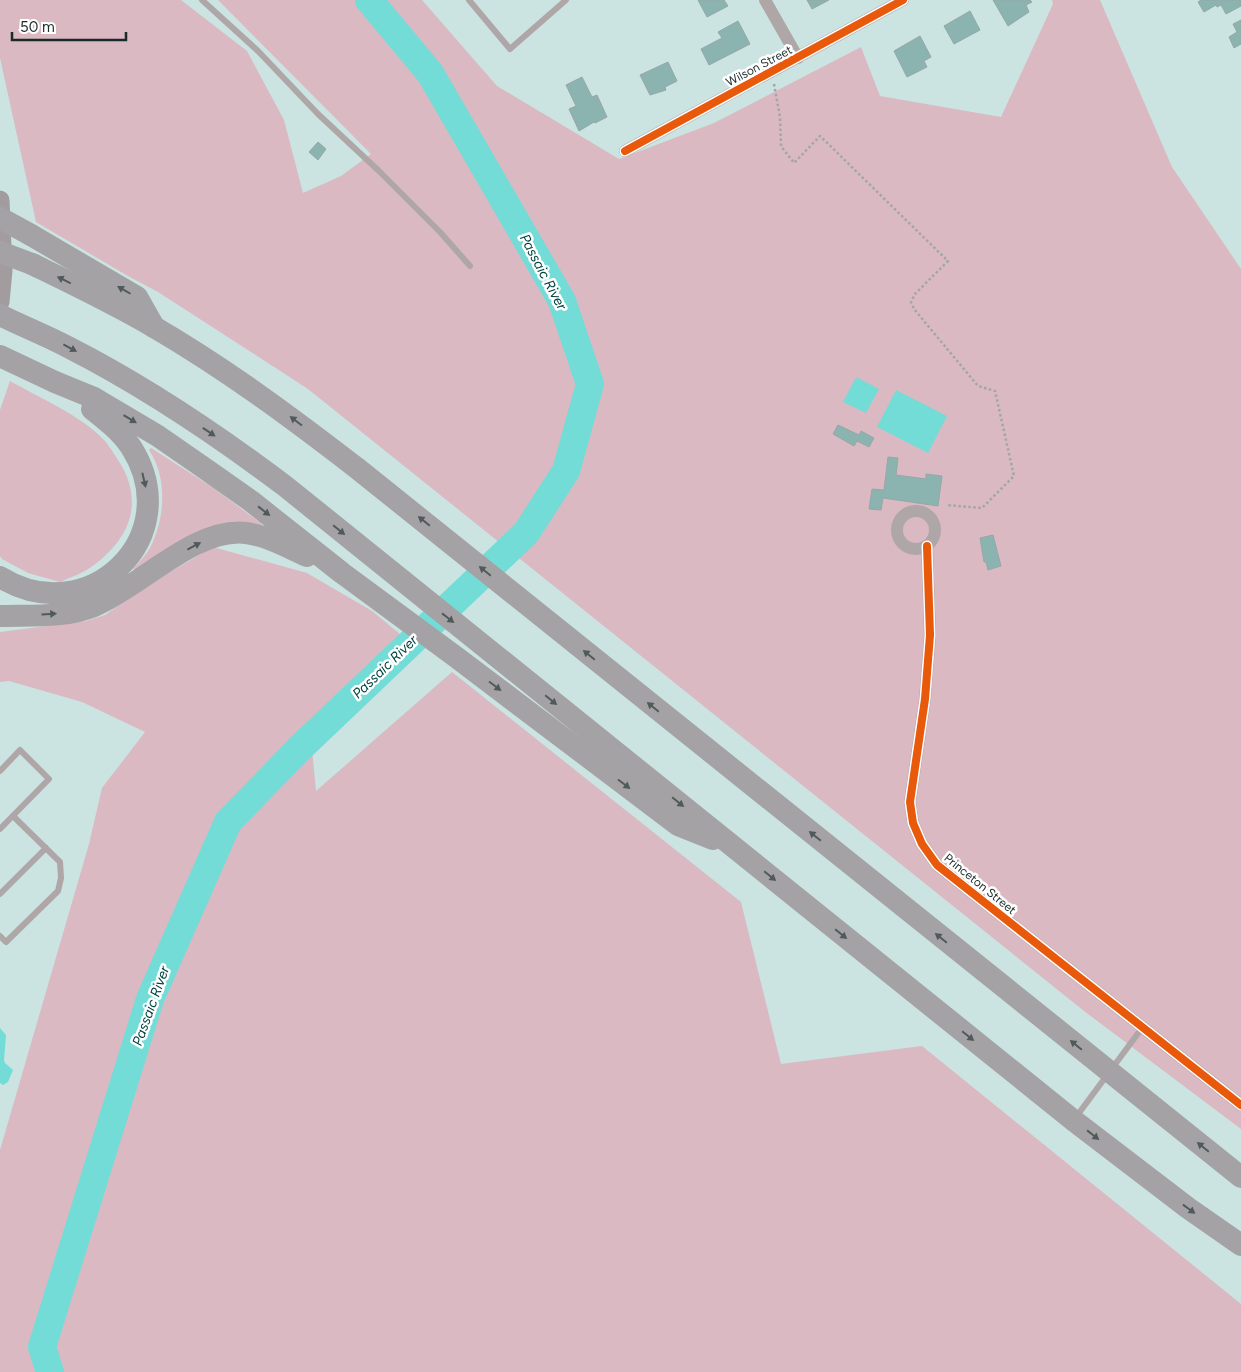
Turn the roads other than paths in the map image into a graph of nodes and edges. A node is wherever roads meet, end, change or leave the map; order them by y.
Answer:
1 (202, 0) edge
2 (469, 0) edge
3 (566, 0) edge
4 (765, 0) edge
5 (903, 0) edge
6 (798, 58) junction
7 (625, 151) dead end
8 (0, 200) edge
9 (0, 218) edge
10 (0, 252) edge
11 (470, 266) dead end
12 (0, 302) edge
13 (0, 315) edge
14 (154, 327) junction
15 (0, 356) edge
16 (55, 382) junction
17 (927, 546) dead end
18 (342, 573) junction
19 (0, 577) edge
20 (0, 616) edge
21 (0, 771) edge
22 (13, 816) junction
23 (0, 829) edge
24 (46, 848) junction
25 (737, 849) junction
26 (0, 894) edge
27 (0, 936) edge
28 (1142, 1028) junction
29 (1110, 1072) junction
30 (1241, 1105) edge
31 (1073, 1120) junction
32 (1241, 1177) edge
33 (1241, 1245) edge

1 - 11 lane
2 - 3 lane
4 - 6 street
5 - 6 street, Wilson Street
6 - 7 street, Wilson Street
8 - 12 main road
14 -> 9 highway, bridge
14 -> 10 highway, bridge
13 -> 25 highway
29 -> 14 highway
15 - 16 highway
16 -> 18 highway
16 -> 19 highway
17 - 28 street, Princeton Street
20 -> 18 highway
18 -> 25 highway
21 - 22 lane
22 - 23 lane
22 - 24 lane
24 - 26 lane
24 - 27 lane
25 -> 31 highway
28 - 29 lane
28 - 30 street, Princeton Street
29 - 31 lane
32 -> 29 highway
31 -> 33 highway

